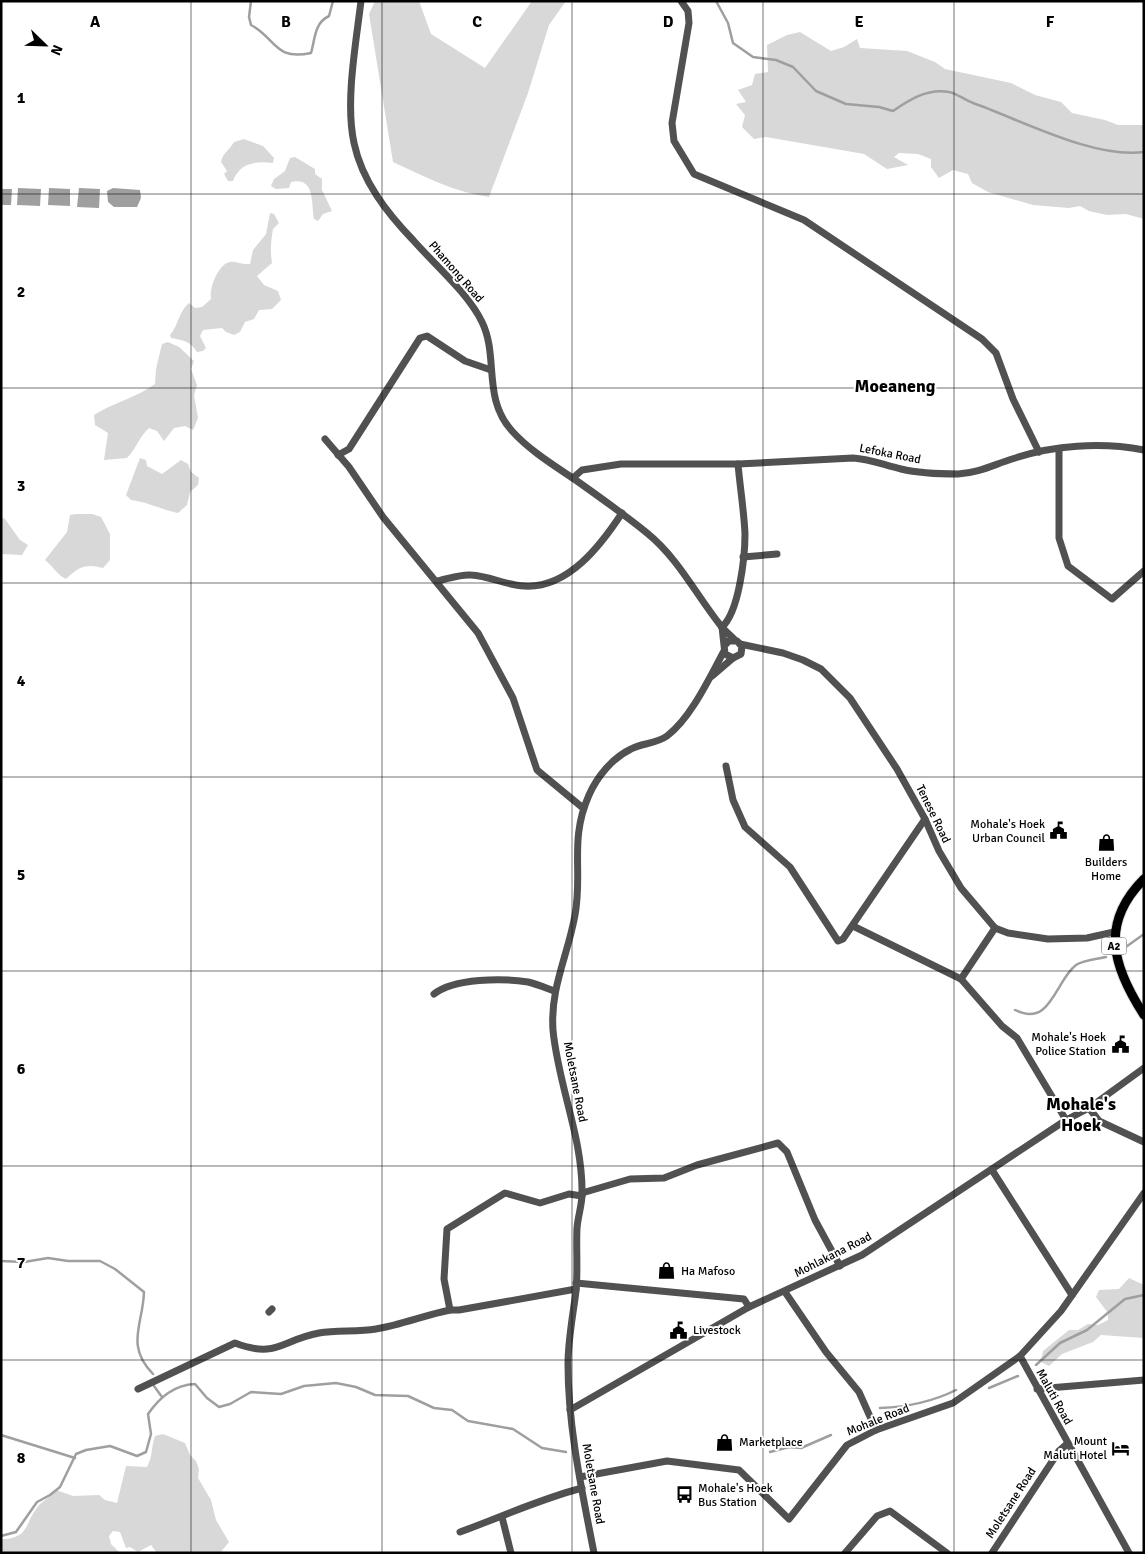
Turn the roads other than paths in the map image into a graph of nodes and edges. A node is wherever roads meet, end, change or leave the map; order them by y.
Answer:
1 (361, 1) edge
2 (681, 1) edge
3 (491, 370) junction
4 (325, 439) dead end
5 (1059, 449) junction
6 (1144, 450) edge
7 (1039, 452) junction
8 (338, 455) junction
9 (738, 464) junction
10 (573, 478) junction
11 (622, 513) junction
12 (777, 554) dead end
13 (743, 557) junction
14 (1144, 571) edge
15 (437, 581) junction
16 (722, 627) junction
17 (738, 642) junction
18 (724, 648) junction
19 (756, 648) junction
20 (740, 654) junction
21 (733, 658) junction
22 (711, 676) junction
23 (726, 766) dead end
24 (584, 808) junction
25 (925, 819) junction
26 (1144, 879) edge
27 (852, 926) junction
28 (995, 928) junction
29 (1114, 932) junction
30 (961, 979) junction
31 (554, 991) junction
32 (434, 994) dead end
33 (1144, 1014) edge
34 (1144, 1068) edge
35 (1089, 1108) junction
36 (1066, 1120) junction
37 (1144, 1142) edge
38 (992, 1170) junction
39 (1144, 1193) edge
40 (582, 1194) junction
41 (840, 1266) junction
42 (576, 1286) junction
43 (785, 1292) junction
44 (1072, 1295) junction
45 (749, 1307) junction
46 (450, 1310) junction
47 (1020, 1356) junction
48 (1144, 1380) edge
49 (138, 1389) dead end
50 (1037, 1389) junction
51 (570, 1410) junction
52 (876, 1430) junction
53 (1067, 1444) junction
54 (580, 1477) junction
55 (582, 1488) junction
56 (502, 1517) junction
57 (460, 1532) dead end
58 (511, 1553) edge
59 (594, 1553) edge
60 (845, 1553) edge
61 (947, 1553) edge
62 (992, 1553) edge
63 (1129, 1553) edge

1 - 3 street, Phamong Road
2 - 7 street
3 - 8 street
3 - 10 street, Phamong Road
4 - 8 street
5 - 6 street, Lefoka Road
5 - 7 street, Lefoka Road
5 - 14 street
7 - 9 street, Lefoka Road
8 - 15 street
9 - 10 street, Lefoka Road
9 - 13 street
10 - 11 street, Phamong Road
11 - 15 street
11 - 16 street, Phamong Road
12 - 13 street
13 - 16 street
15 - 24 street
16 - 17 street, Phamong Road
16 - 18 street, Phamong Road
17 - 18 street
17 - 19 street, Tenese Road
17 - 20 street
18 - 21 street
18 - 22 street, Moletsane Road
19 - 20 street
19 - 25 street, Tenese Road
20 - 21 street
21 - 22 street, Moletsane Road
22 - 24 street, Moletsane Road
23 - 27 street
24 - 31 street, Moletsane Road
25 - 27 street
25 - 28 street, Tenese Road
26 - 29 main road, A2
27 - 30 street
28 - 29 street
28 - 30 street
29 - 33 main road, A2
30 - 36 street
31 - 32 street
31 - 40 street, Moletsane Road
34 - 35 street, Mohlakana Road
35 - 36 street, Mohlakana Road
35 - 37 street
36 - 38 street, Mohlakana Road
38 - 41 street, Mohlakana Road
38 - 44 street
39 - 44 street, Mohale Road
40 - 41 street
40 - 42 street, Moletsane Road
40 - 46 street
41 - 43 street, Mohlakana Road
42 - 45 street
42 - 46 street
42 - 51 street, Moletsane Road
43 - 45 street, Mohlakana Road
43 - 52 street
44 - 47 street, Mohale Road
45 - 51 street, Mohlakana Road
46 - 49 street
47 - 50 street, Maluti Road
47 - 52 street, Mohale Road
48 - 50 street
50 - 53 street, Maluti Road
51 - 54 street, Moletsane Road
52 - 54 street, Mohale Road
53 - 62 street, Moletsane Road
53 - 63 street, Maluti Road
54 - 55 street, Moletsane Road
55 - 56 street
55 - 59 street, Moletsane Road
56 - 57 street
56 - 58 street
60 - 61 street

